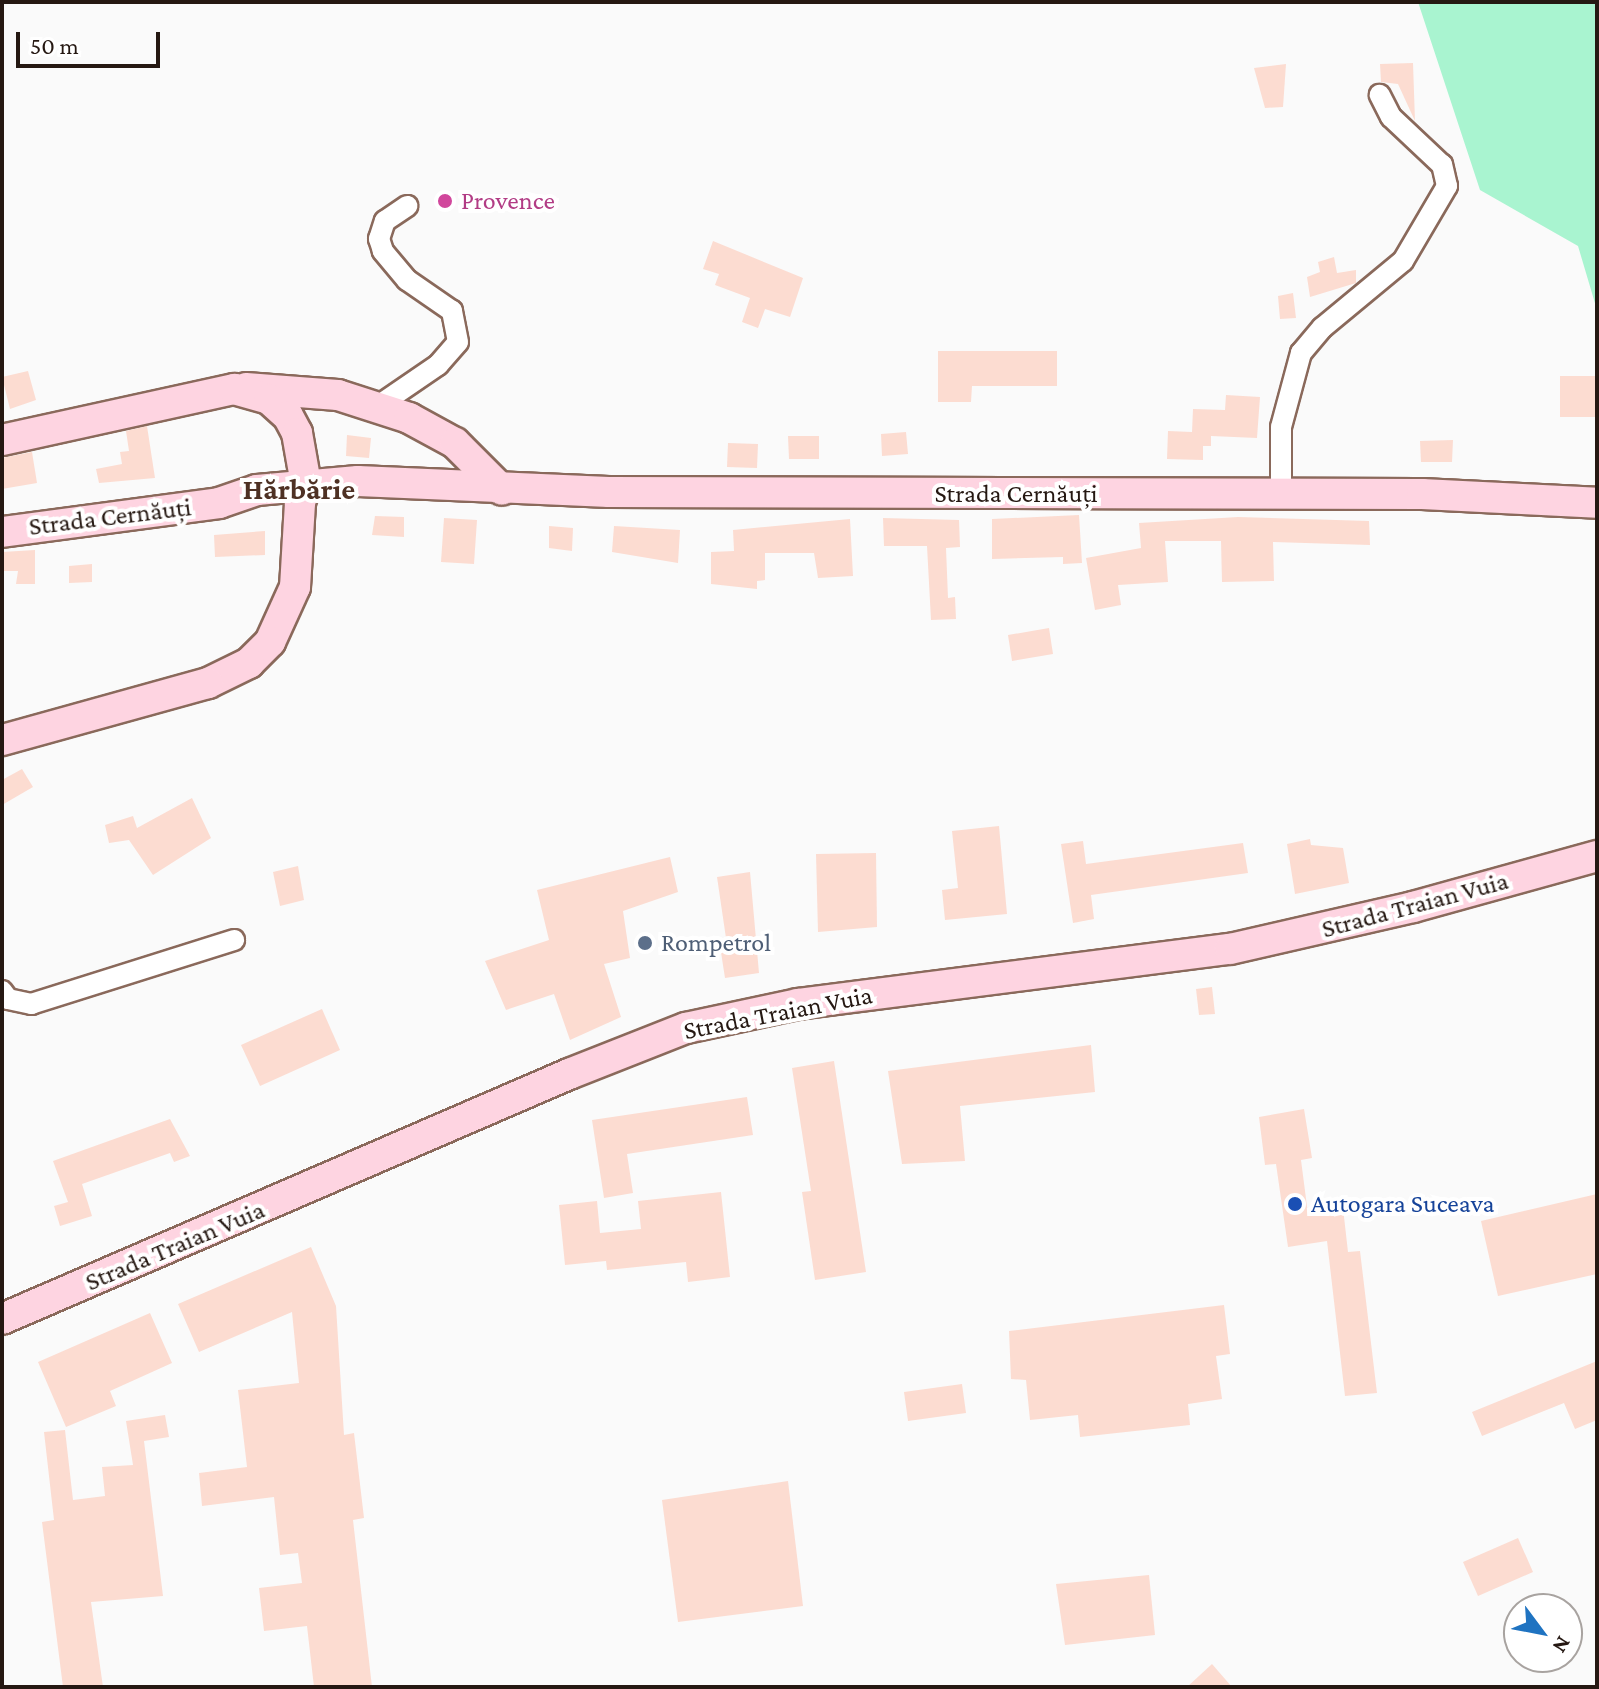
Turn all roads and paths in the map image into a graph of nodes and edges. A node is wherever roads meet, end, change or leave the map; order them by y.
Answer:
1 (1380, 95) dead end
2 (407, 206) dead end
3 (234, 389) junction
4 (171, 403) junction
5 (378, 406) junction
6 (2, 440) edge
7 (502, 490) junction
8 (298, 491) junction
9 (1281, 494) junction
10 (1597, 503) edge
11 (2, 532) edge
12 (2, 740) edge
13 (1597, 856) edge
14 (234, 940) dead end
15 (2, 991) edge
16 (2, 1319) edge

1 - 9 street
2 - 5 street
3 - 4 street
3 - 5 street
3 - 8 street
4 - 6 street
4 - 8 street
5 - 7 street
7 - 8 street, Strada Cernăuți
7 - 9 street, Strada Cernăuți
8 - 11 street, Strada Cernăuți
8 - 12 street
9 - 10 street, Strada Cernăuți
13 - 16 street, Strada Traian Vuia
14 - 15 street

